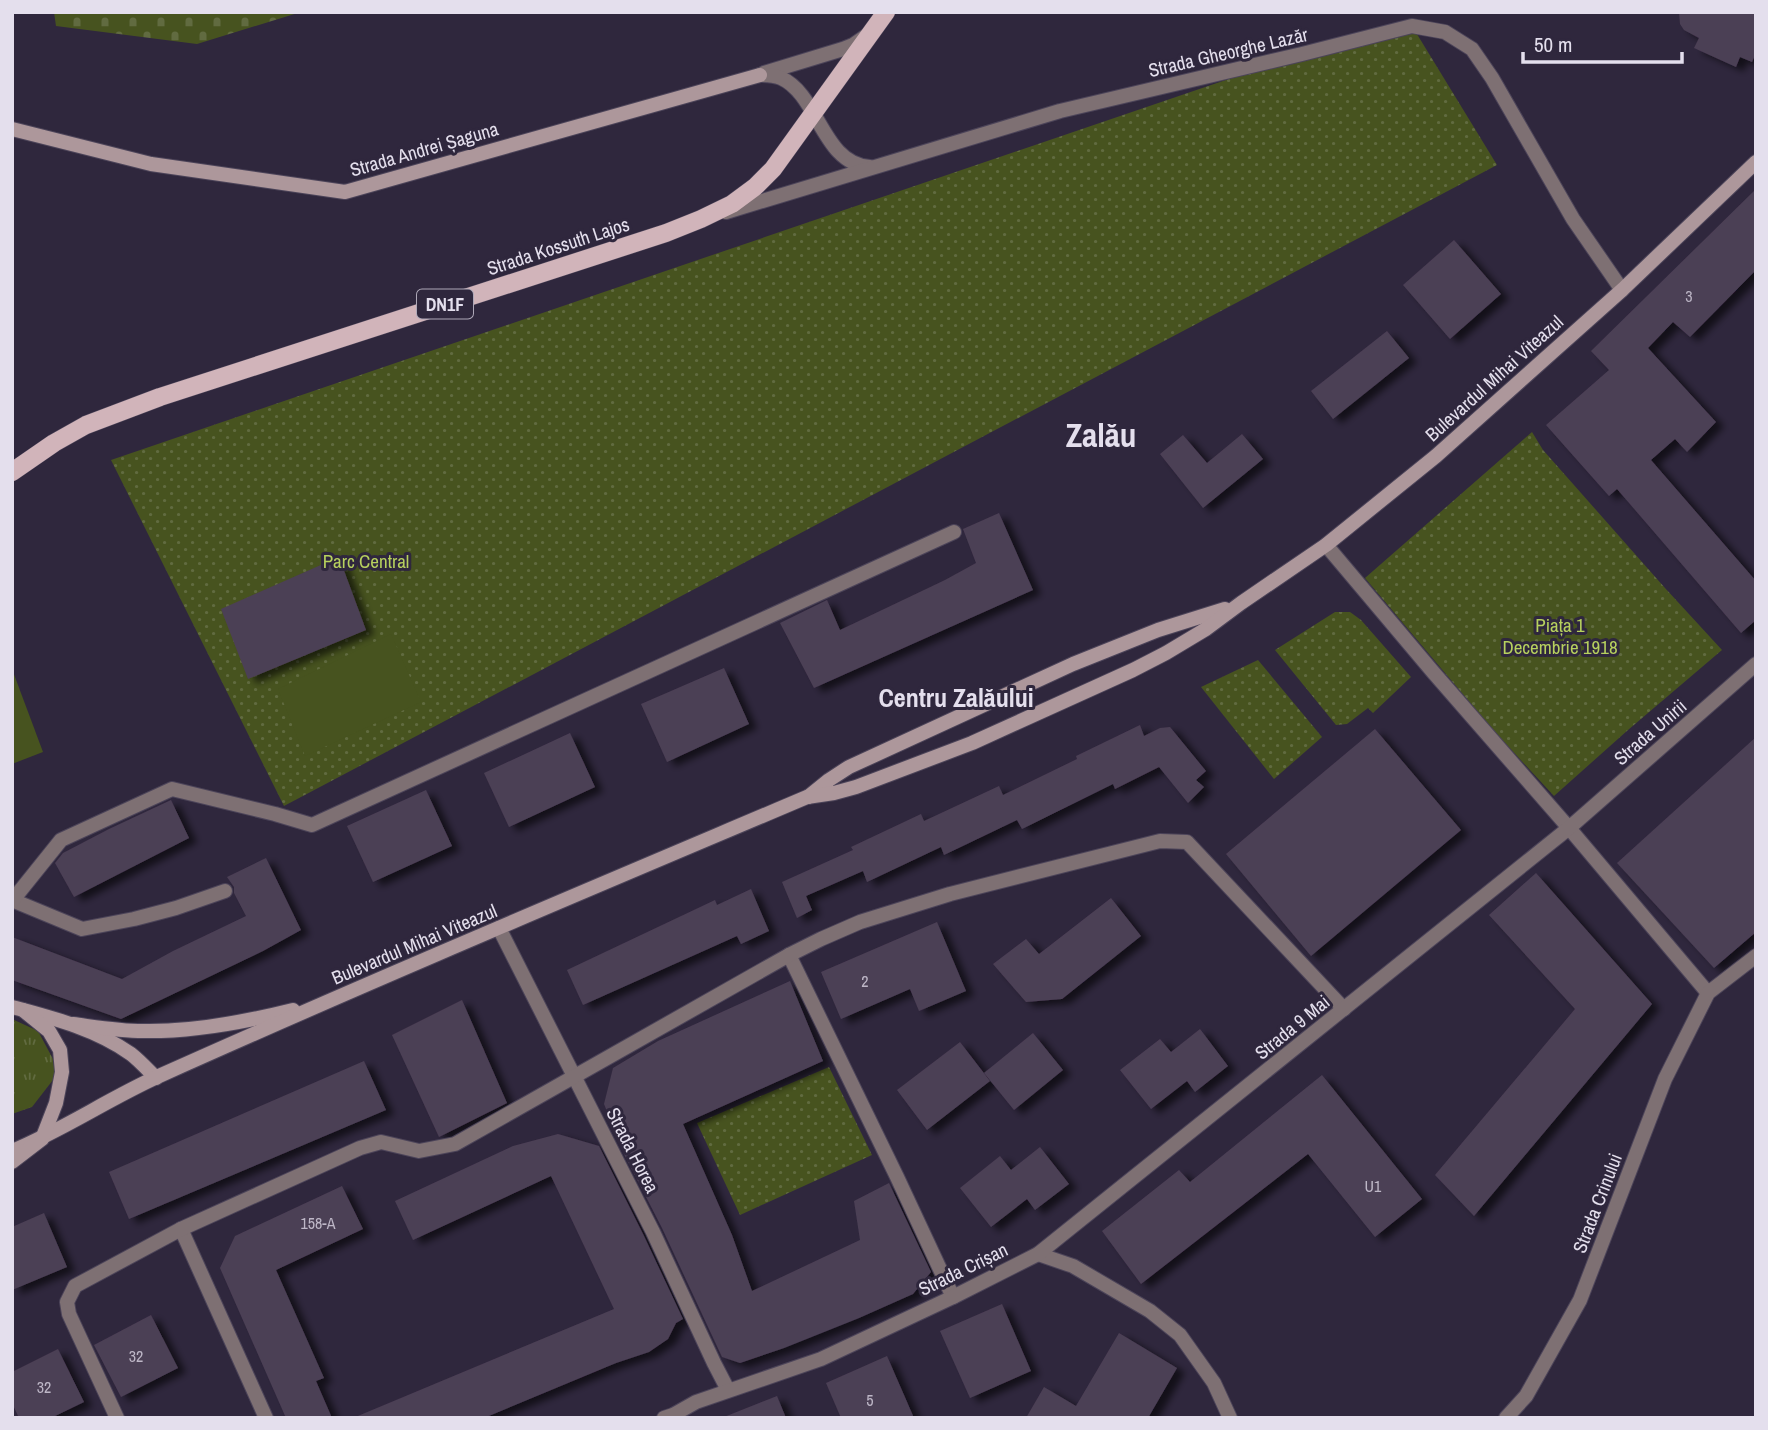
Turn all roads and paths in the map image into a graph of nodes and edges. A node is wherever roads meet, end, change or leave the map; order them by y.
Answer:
1 (886, 12) edge
2 (872, 31) junction
3 (760, 75) junction
4 (813, 113) junction
5 (12, 129) edge
6 (1756, 162) edge
7 (878, 167) junction
8 (701, 219) junction
9 (1622, 290) junction
10 (12, 472) edge
11 (954, 532) dead end
12 (1326, 545) junction
13 (1241, 603) junction
14 (1756, 664) edge
15 (807, 797) junction
16 (1569, 828) junction
17 (225, 891) dead end
18 (12, 901) edge
19 (499, 928) junction
20 (789, 955) junction
21 (1756, 956) edge
22 (1708, 993) junction
23 (333, 999) junction
24 (17, 1009) edge
25 (1344, 1009) junction
26 (73, 1024) junction
27 (575, 1076) junction
28 (156, 1077) junction
29 (41, 1139) junction
30 (12, 1151) edge
31 (12, 1162) edge
32 (180, 1229) junction
33 (1038, 1254) junction
34 (953, 1297) junction
35 (728, 1390) junction
36 (117, 1418) edge
37 (266, 1418) edge
38 (664, 1418) edge
39 (1230, 1418) edge
40 (1506, 1418) edge

1 - 2 main road, DN1F
2 - 3 street, Strada Andrei Șaguna
2 - 4 main road, DN1F
3 - 4 street
3 - 5 main road, Strada Andrei Șaguna
4 - 7 street
4 - 8 main road, Strada Kossuth Lajos / DN1F
6 - 9 main road, Bulevardul Mihai Viteazul
7 - 8 street, Strada Gheorghe Lazăr
7 - 9 street, Strada Gheorghe Lazăr
8 - 10 main road, Strada Kossuth Lajos / DN1F
9 - 12 main road, Bulevardul Mihai Viteazul
11 - 18 street
12 - 13 main road, Bulevardul Mihai Viteazul
12 - 16 street
13 - 15 main road, Bulevardul Mihai Viteazul
13 - 15 main road, Bulevardul Mihai Viteazul
14 - 16 street, Strada Unirii
15 - 19 main road, Bulevardul Mihai Viteazul
16 - 22 street
16 - 25 street, Strada 9 Mai
17 - 18 street
19 - 23 main road, Bulevardul Mihai Viteazul
19 - 27 street, Strada Horea
20 - 25 street
20 - 27 street
20 - 34 street
21 - 22 street
22 - 40 street, Strada Crinului
23 - 26 main road
23 - 28 main road, Bulevardul Mihai Viteazul
24 - 26 main road
24 - 29 main road
25 - 33 street, Strada 9 Mai
26 - 28 main road
27 - 32 street
27 - 35 street, Strada Horea
28 - 29 main road, Bulevardul Mihai Viteazul
29 - 30 main road, Bulevardul Mihai Viteazul
29 - 31 main road, Bulevardul Mihai Viteazul
32 - 36 street
32 - 37 street
33 - 34 street, Strada Crișan
33 - 39 street, Strada Crișan
34 - 35 street, Strada Crișan
35 - 38 street, Strada Crișan

